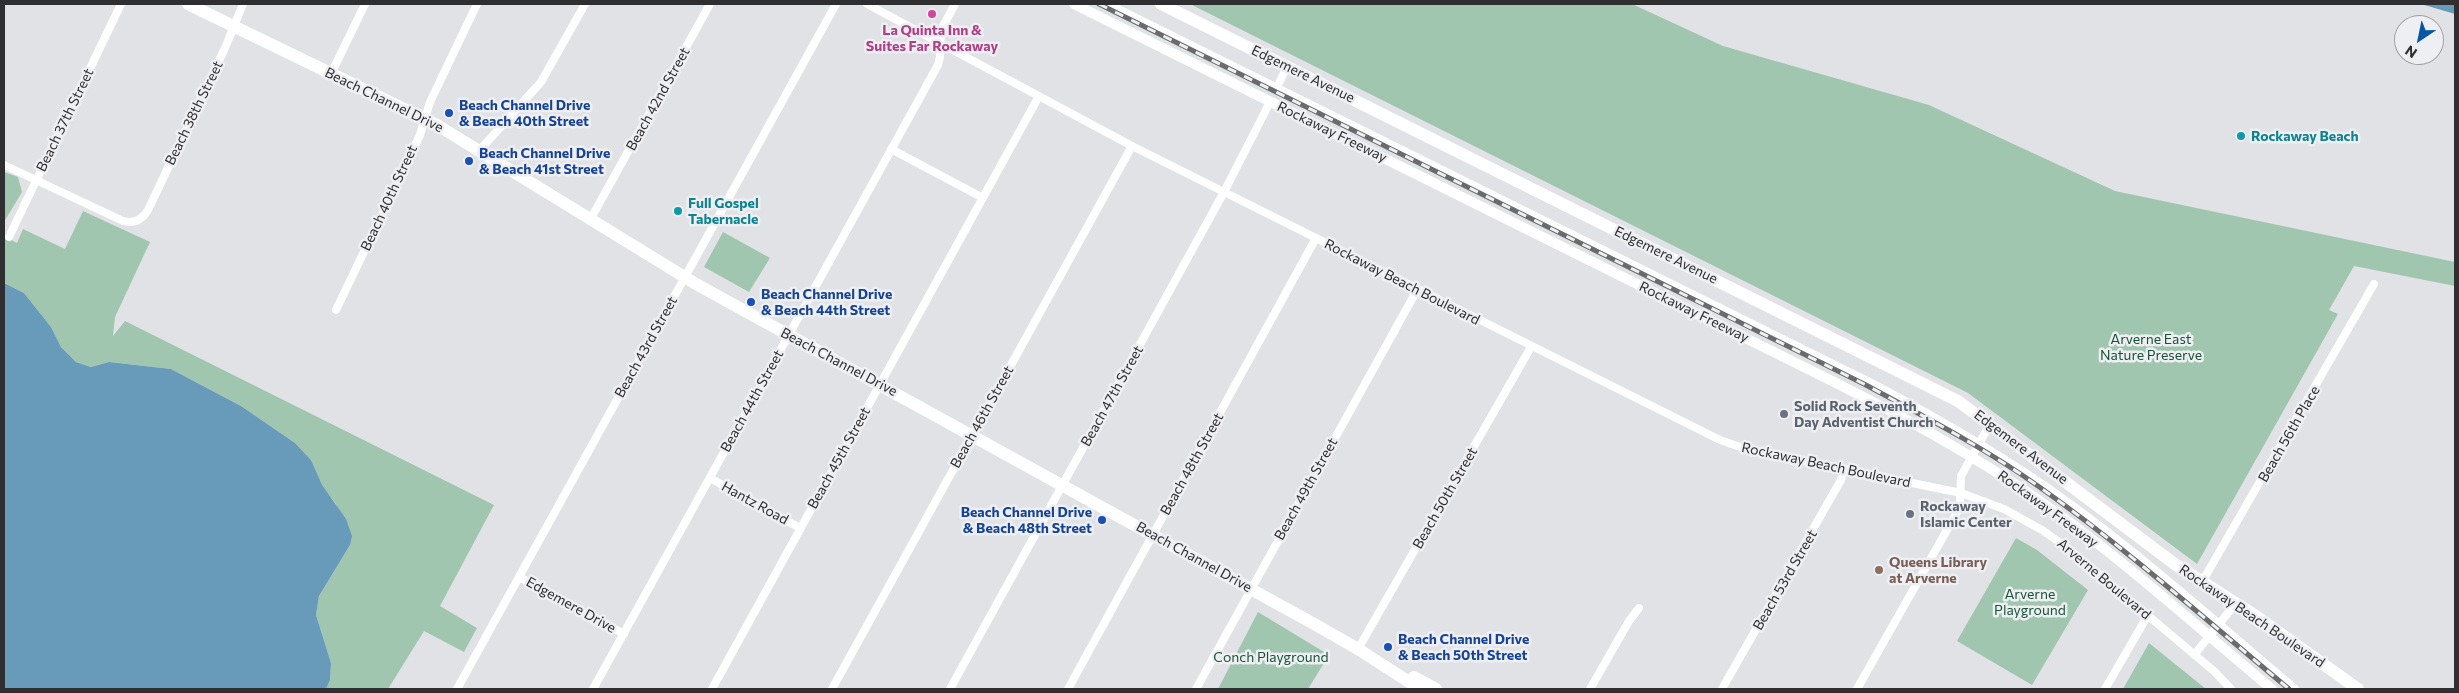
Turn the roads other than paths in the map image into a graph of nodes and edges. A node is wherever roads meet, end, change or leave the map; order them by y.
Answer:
1 (121, 4) edge
2 (188, 4) edge
3 (243, 4) edge
4 (364, 4) edge
5 (478, 4) edge
6 (585, 4) edge
7 (710, 4) edge
8 (836, 4) edge
9 (867, 4) edge
10 (955, 4) edge
11 (1074, 4) edge
12 (1106, 4) edge
13 (1161, 4) edge
14 (233, 26) junction
15 (941, 43) junction
16 (1287, 67) junction
17 (331, 74) junction
18 (1276, 89) junction
19 (1039, 96) junction
20 (1270, 102) junction
21 (425, 119) junction
22 (1132, 146) junction
23 (891, 149) junction
24 (479, 151) junction
25 (4, 165) edge
26 (36, 180) junction
27 (1224, 192) junction
28 (983, 198) junction
29 (590, 220) junction
30 (10, 237) dead end
31 (1316, 238) junction
32 (685, 278) junction
33 (2374, 284) dead end
34 (1417, 290) junction
35 (336, 310) dead end
36 (788, 335) junction
37 (1531, 347) junction
38 (880, 385) junction
39 (1990, 424) junction
40 (972, 435) junction
41 (1979, 444) junction
42 (1972, 457) junction
43 (1844, 468) junction
44 (710, 478) junction
45 (1063, 485) junction
46 (1961, 493) junction
47 (800, 528) junction
48 (1153, 535) junction
49 (2147, 543) joint
50 (519, 576) junction
51 (2202, 582) junction
52 (1252, 589) junction
53 (2236, 603) junction
54 (1639, 608) dead end
55 (2148, 615) junction
56 (2218, 626) junction
57 (624, 634) junction
58 (2208, 637) junction
59 (1358, 649) junction
60 (2194, 654) junction
61 (456, 689) edge
62 (593, 689) edge
63 (712, 689) edge
64 (832, 689) edge
65 (950, 689) edge
66 (1068, 689) edge
67 (1196, 689) edge
68 (1420, 689) edge
69 (1436, 689) edge
70 (1590, 689) edge
71 (1722, 689) edge
72 (1857, 689) edge
73 (2106, 689) edge
74 (2230, 689) edge
75 (2272, 689) edge
76 (2294, 689) edge
77 (2358, 689) edge

1 - 26 street, Beach 37th Street
2 - 14 main road, Beach Channel Drive
3 - 14 street, Beach 38th Street
4 - 17 street
5 - 21 street, Beach 40th Street
6 - 24 street
7 - 29 street, Beach 42nd Street
8 - 32 street, Beach 43rd Street
9 - 15 street, Rockaway Beach Boulevard
10 - 15 street, Beach 44th Street
11 - 20 street, Rockaway Freeway
12 - 18 street, Rockaway Freeway
13 - 16 main road, Edgemere Avenue
14 - 17 main road, Beach Channel Drive
14 - 26 street, Beach 38th Street
15 - 19 street, Rockaway Beach Boulevard
15 - 23 street, Beach 44th Street
16 - 18 street
16 - 39 main road, Edgemere Avenue
17 - 21 main road, Beach Channel Drive
18 - 41 street, Rockaway Freeway
19 - 22 street, Rockaway Beach Boulevard
19 - 28 street, Beach 45th Street
20 - 27 street, Beach 47th Street
20 - 42 street, Rockaway Freeway
21 - 24 main road, Beach Channel Drive
21 - 35 street, Beach 40th Street
22 - 27 street, Rockaway Beach Boulevard
22 - 40 street, Beach 46th Street
23 - 28 street
23 - 36 street, Beach 44th Street
24 - 29 main road, Beach Channel Drive
25 - 26 street
26 - 30 street, Beach 37th Street
27 - 31 street, Rockaway Beach Boulevard
27 - 45 street, Beach 47th Street
28 - 38 street, Beach 45th Street
29 - 32 main road, Beach Channel Drive
31 - 34 street, Rockaway Beach Boulevard
31 - 48 street, Beach 48th Street
32 - 36 main road, Beach Channel Drive
32 - 50 street, Beach 43rd Street
33 - 51 street, Beach 56th Place
34 - 37 street, Rockaway Beach Boulevard
34 - 52 street, Beach 49th Street
36 - 38 main road, Beach Channel Drive
36 - 44 street, Beach 44th Street
37 - 43 street, Rockaway Beach Boulevard
37 - 59 street, Beach 50th Street
38 - 40 main road, Beach Channel Drive
38 - 47 street, Beach 45th Street
39 - 41 street
39 - 49 main road, Edgemere Avenue
40 - 45 main road, Beach Channel Drive
40 - 64 street, Beach 46th Street
41 - 42 street
41 - 56 street, Rockaway Freeway
42 - 46 street
42 - 58 street, Rockaway Freeway
43 - 46 street, Rockaway Beach Boulevard
43 - 71 street, Beach 53rd Street
44 - 47 street, Hantz Road
44 - 57 street, Beach 44th Street
45 - 48 main road, Beach Channel Drive
45 - 65 street, Beach 47th Street
46 - 55 street, Arverne Boulevard
46 - 72 street
47 - 63 street, Beach 45th Street
48 - 52 main road, Beach Channel Drive
48 - 66 street, Beach 48th Street
49 - 51 main road, Rockaway Beach Boulevard
50 - 57 street, Edgemere Drive
50 - 61 street, Beach 43rd Street
51 - 53 main road, Rockaway Beach Boulevard
52 - 59 main road, Beach Channel Drive
52 - 67 street, Beach 49th Street
53 - 56 street
53 - 77 main road, Rockaway Beach Boulevard
54 - 70 street
55 - 60 street, Arverne Boulevard
55 - 73 street
56 - 58 street
56 - 76 street, Rockaway Freeway
57 - 62 street, Beach 44th Street
58 - 60 street
58 - 75 street, Rockaway Freeway
59 - 68 main road, Beach Channel Drive
59 - 69 main road, Beach Channel Drive
60 - 74 street, Arverne Boulevard

